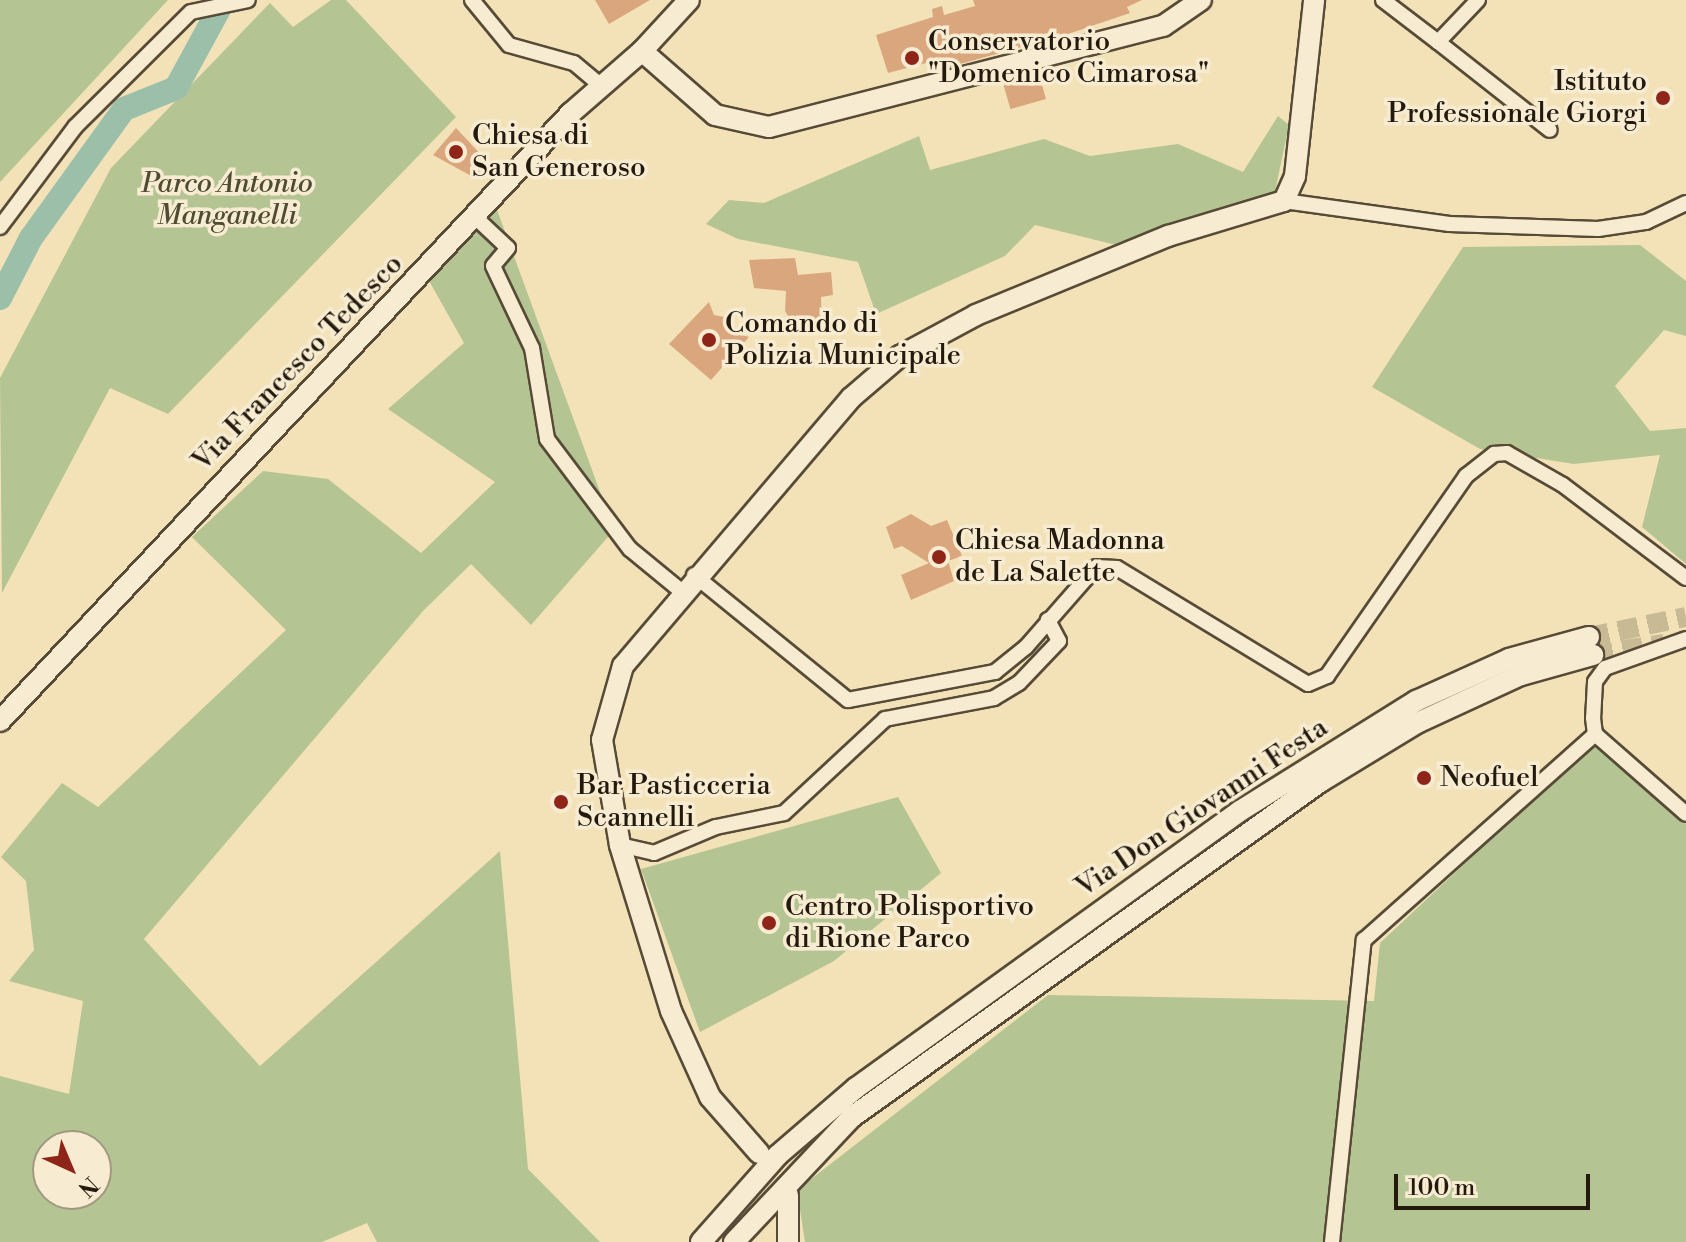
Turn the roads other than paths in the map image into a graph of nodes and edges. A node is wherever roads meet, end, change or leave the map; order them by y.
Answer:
1 (248, 0) edge
2 (472, 0) edge
3 (689, 0) edge
4 (1201, 0) edge
5 (1314, 0) edge
6 (1383, 0) edge
7 (1478, 0) edge
8 (1438, 42) junction
9 (642, 51) junction
10 (600, 85) junction
11 (1550, 130) dead end
12 (1284, 201) junction
13 (1686, 203) edge
14 (475, 217) junction
15 (0, 227) edge
16 (1686, 578) edge
17 (687, 582) junction
18 (1048, 620) junction
19 (1686, 639) edge
20 (0, 721) edge
21 (1595, 734) junction
22 (1686, 814) edge
23 (620, 845) junction
24 (759, 1153) dead end
25 (788, 1195) dead end
26 (701, 1242) edge
27 (734, 1242) edge
28 (788, 1242) edge
29 (1332, 1242) edge

1 - 15 street
2 - 10 street
3 - 9 street, Via Francesco Tedesco
4 - 9 street
5 - 12 street
6 - 8 street
7 - 8 street
8 - 11 street
9 - 10 street, Via Francesco Tedesco
10 - 14 street, Via Francesco Tedesco
12 - 13 street
12 - 17 street
14 - 17 street
14 - 20 street, Via Francesco Tedesco
16 - 18 street
17 - 18 street
17 - 23 street
18 - 23 street
19 - 21 street
21 - 22 street
21 - 29 street
23 - 24 street
25 - 28 street
26 - 27 street, Via Don Giovanni Festa

